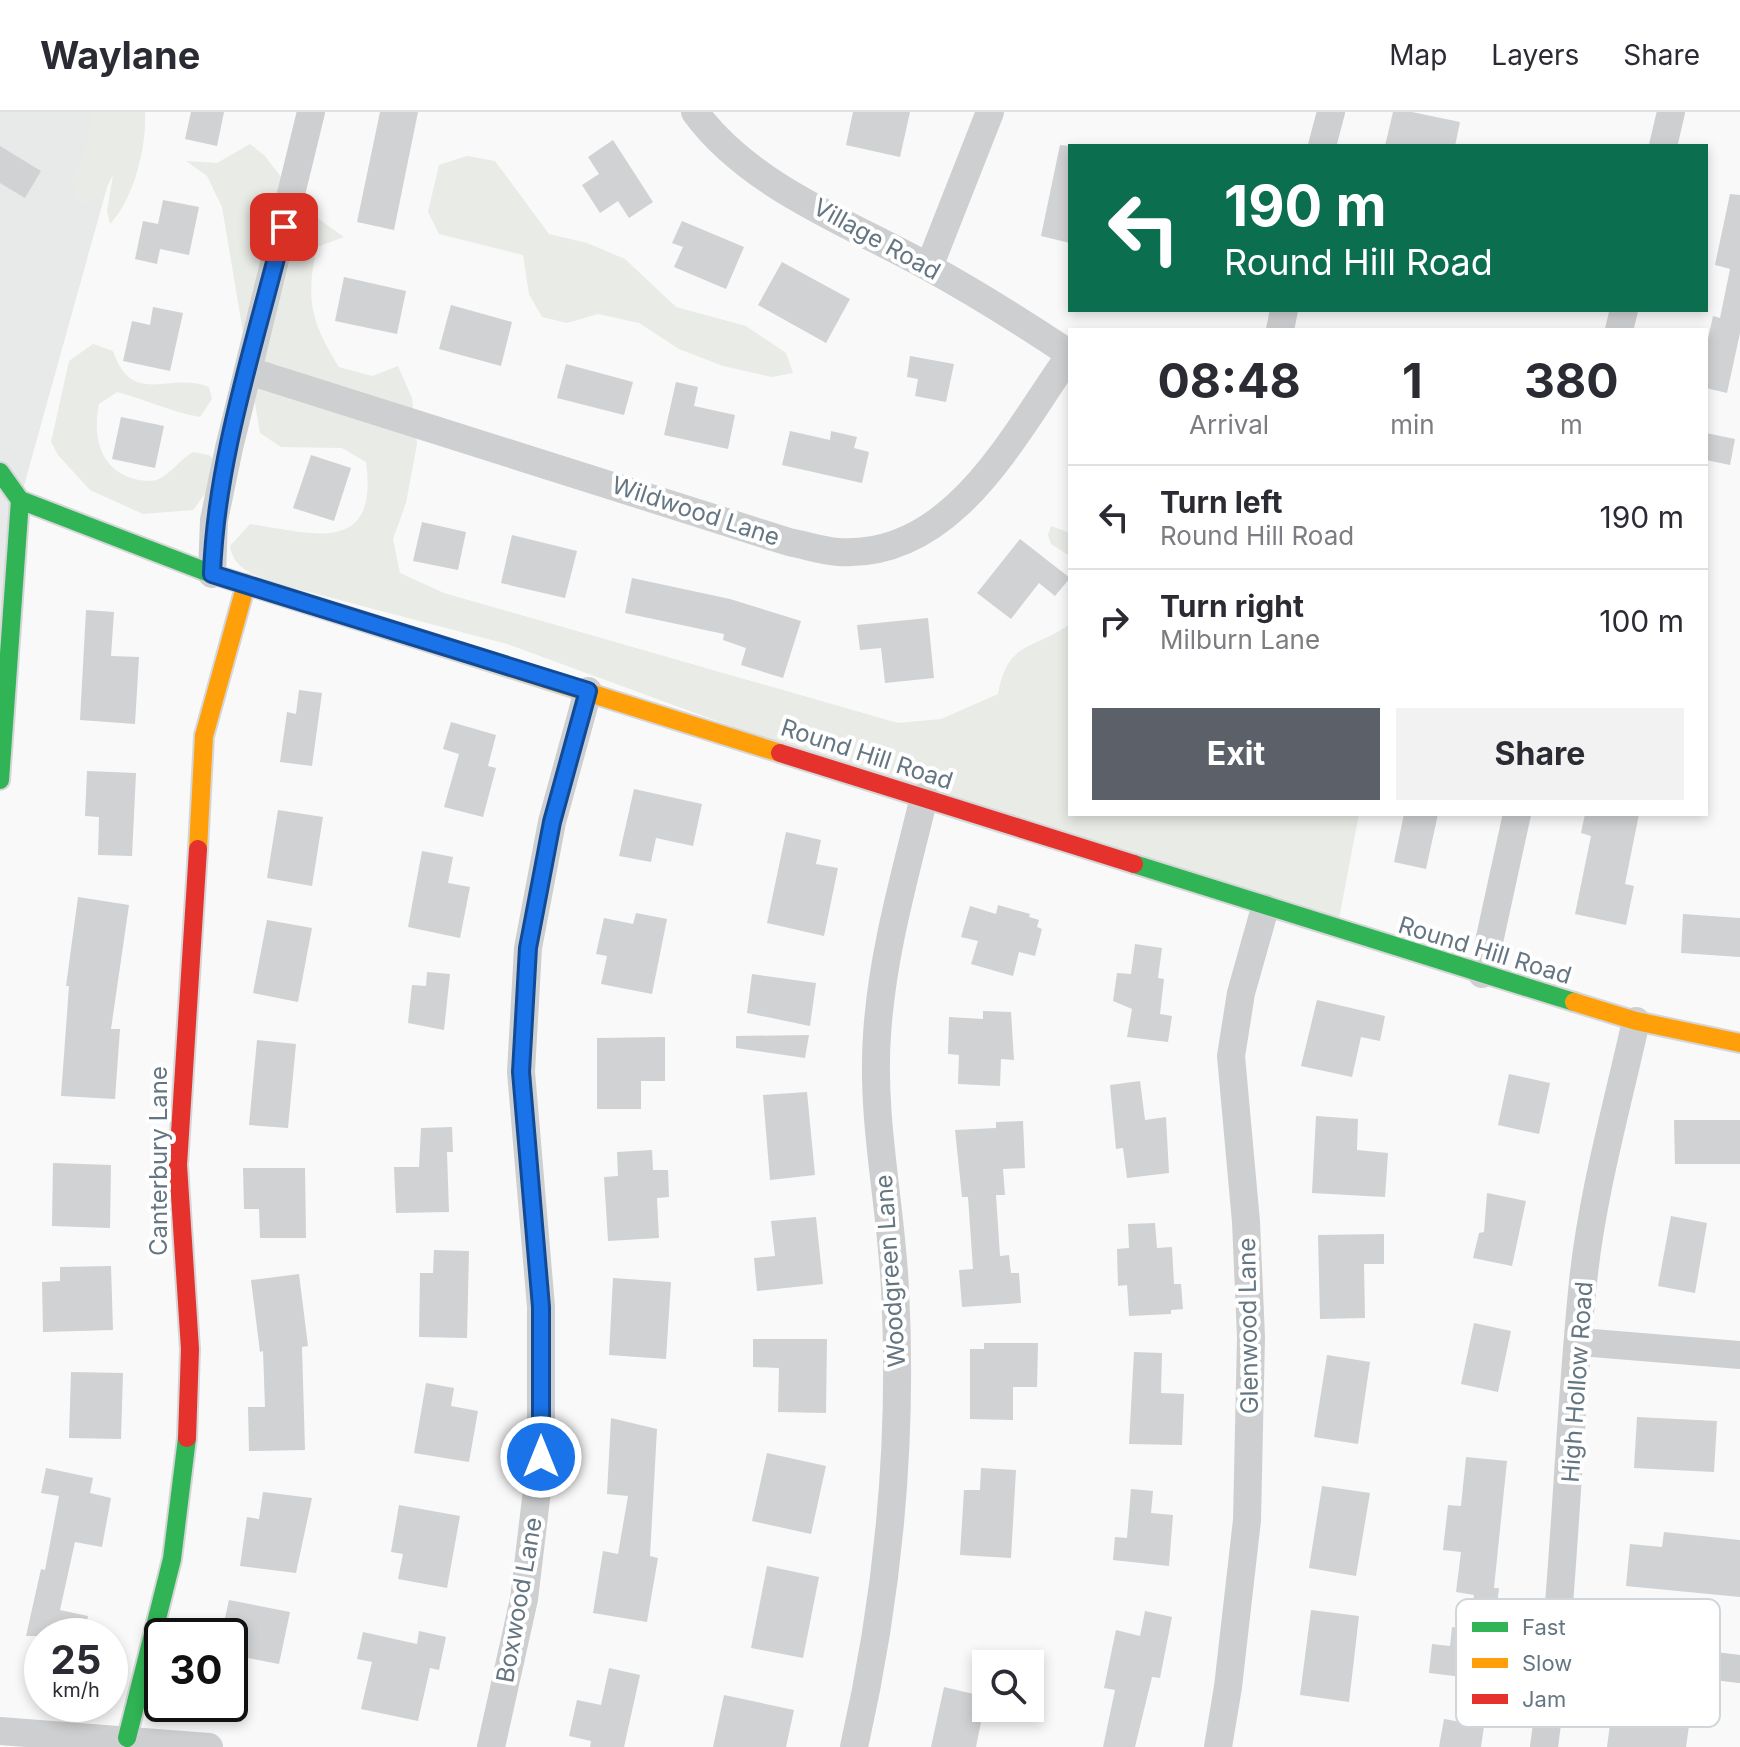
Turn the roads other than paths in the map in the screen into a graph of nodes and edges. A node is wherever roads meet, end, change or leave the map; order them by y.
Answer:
1 (311, 112) edge
2 (695, 112) edge
3 (990, 112) edge
4 (1331, 112) edge
5 (1671, 112) edge
6 (1323, 144) edge
7 (1663, 144) edge
8 (929, 267) junction
9 (1068, 353) edge
10 (1068, 357) edge
11 (249, 371) junction
12 (0, 472) edge
13 (20, 500) junction
14 (212, 574) junction
15 (246, 584) junction
16 (588, 691) junction
17 (0, 780) edge
18 (924, 797) junction
19 (1517, 816) edge
20 (1265, 908) junction
21 (1482, 974) junction
22 (1636, 1021) junction
23 (1740, 1043) edge
24 (1580, 1342) junction
25 (1740, 1355) edge
26 (1561, 1599) edge
27 (1720, 1666) edge
28 (1740, 1669) edge
29 (1547, 1727) edge
30 (0, 1731) edge
31 (127, 1738) junction
32 (209, 1747) edge
33 (491, 1747) edge
34 (854, 1747) edge
35 (1218, 1747) edge
36 (1544, 1747) edge

1 - 11 street
2 - 8 street, Village Road
3 - 8 street
4 - 6 street
5 - 7 street
8 - 9 street, Village Road
10 - 11 street, Wildwood Lane
11 - 14 street
12 - 13 street
13 - 14 street, Round Hill Road
13 - 17 street
14 - 15 street, Round Hill Road
15 - 16 street, Round Hill Road
15 - 31 street, Canterbury Lane
16 - 18 street, Round Hill Road
16 - 33 street, Boxwood Lane
18 - 20 street, Round Hill Road
18 - 34 street, Woodgreen Lane
19 - 21 street
20 - 21 street, Round Hill Road
20 - 35 street, Glenwood Lane
21 - 22 street, Round Hill Road
22 - 23 street, Round Hill Road
22 - 24 street, High Hollow Road
24 - 25 street
24 - 26 street, High Hollow Road
27 - 28 street
29 - 36 street, High Hollow Road
30 - 31 street
31 - 32 street

